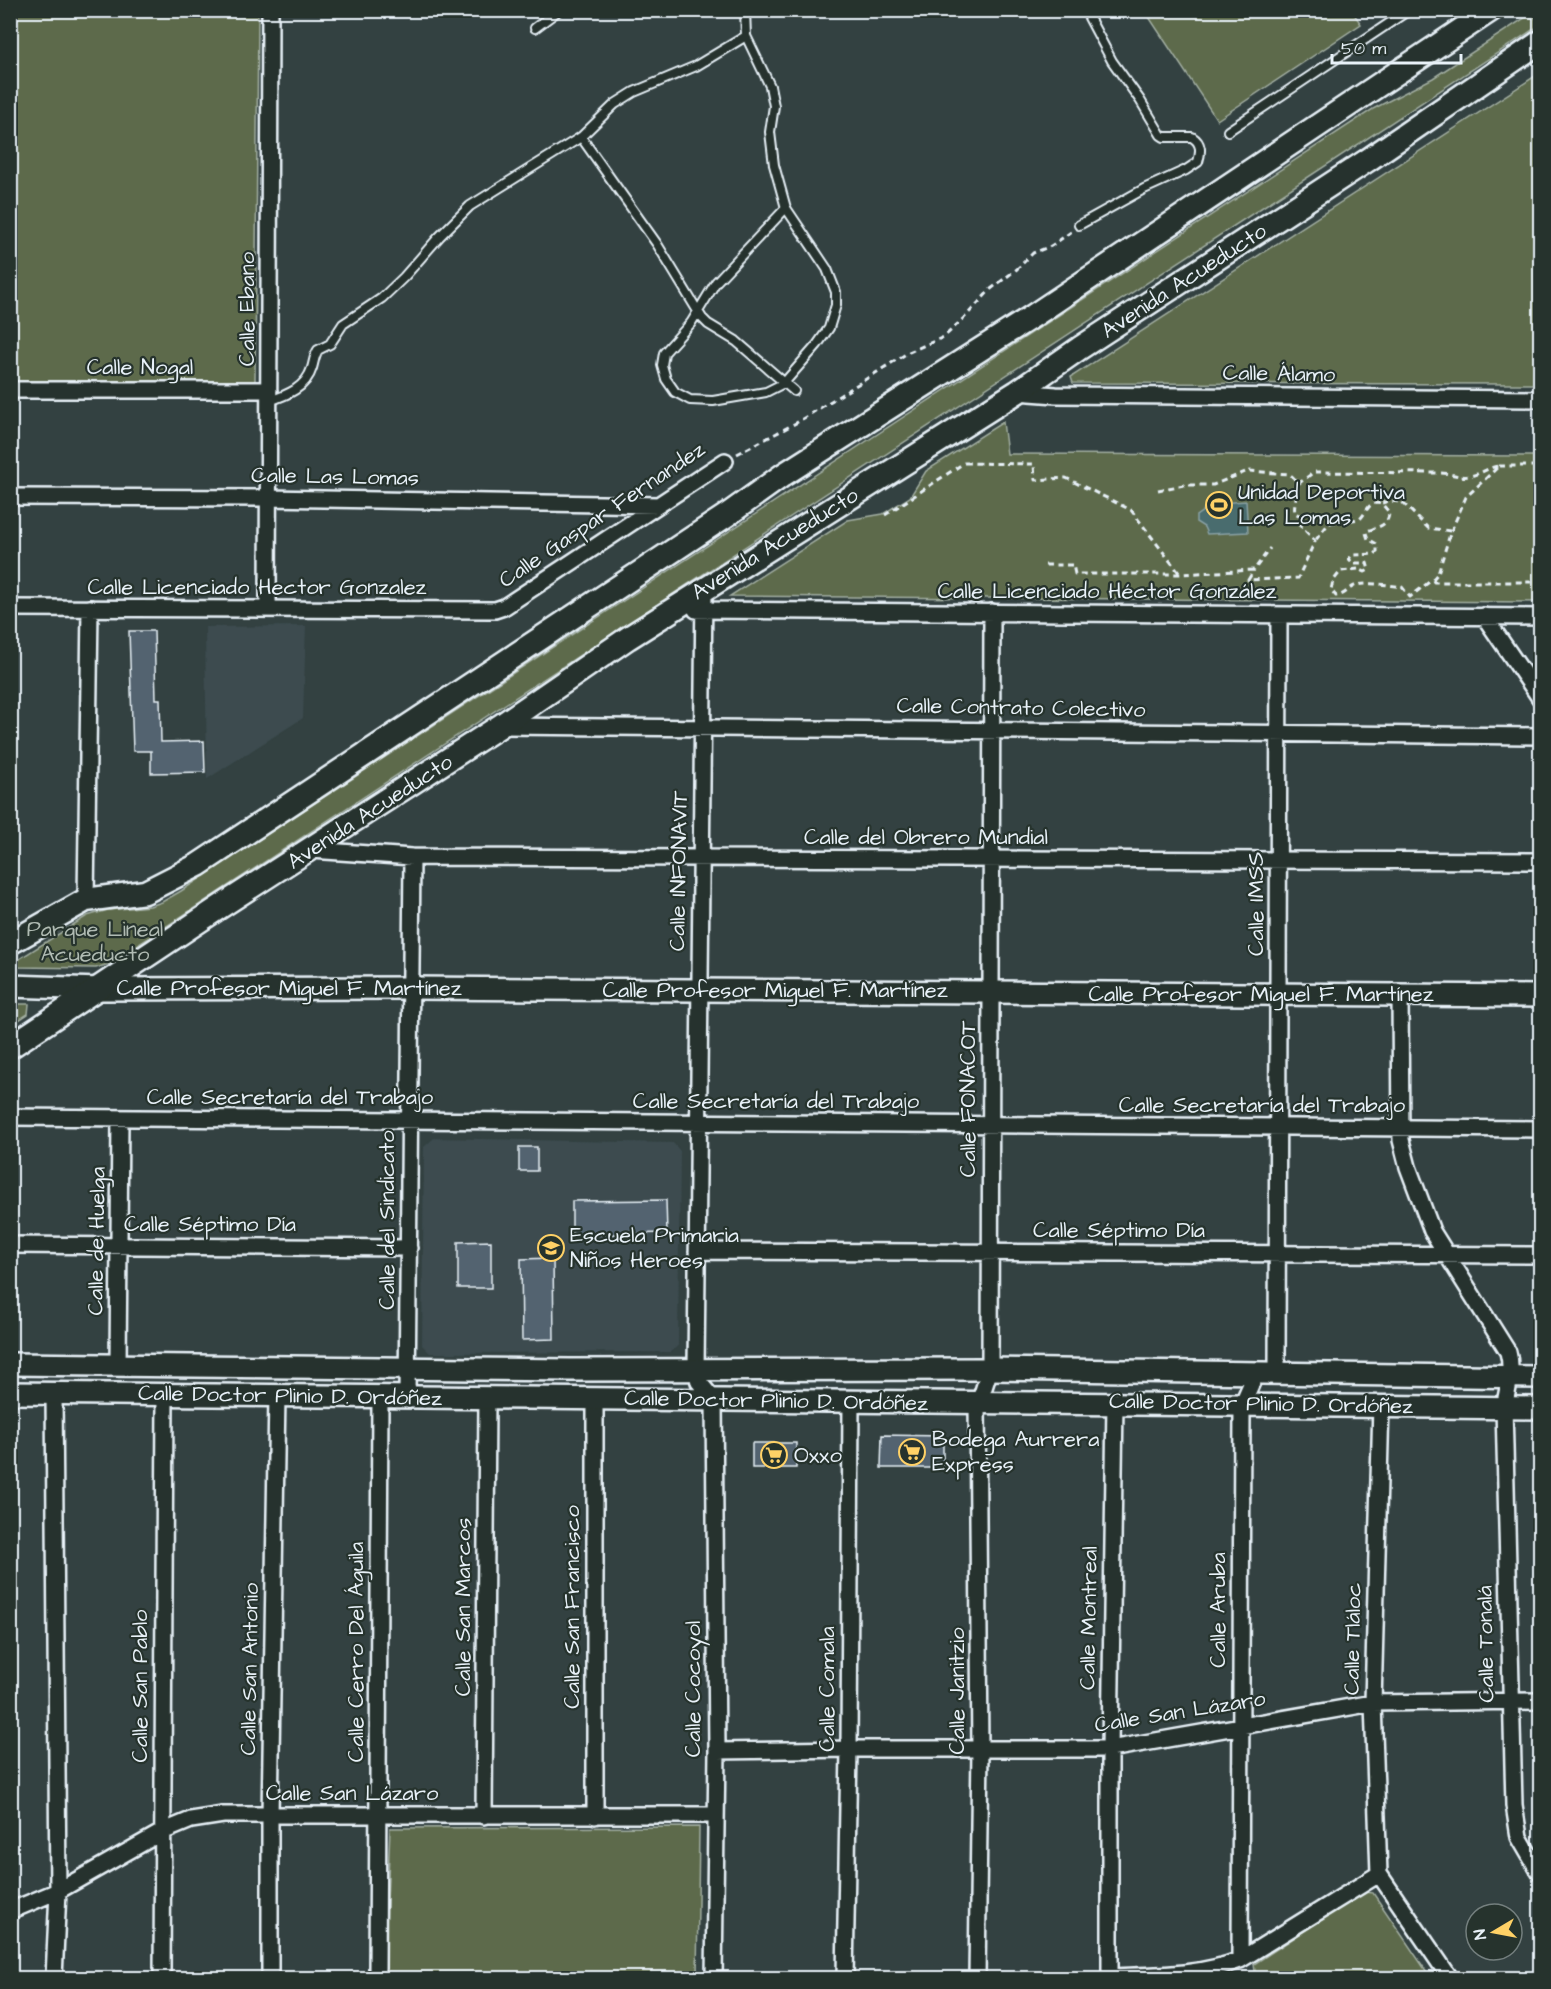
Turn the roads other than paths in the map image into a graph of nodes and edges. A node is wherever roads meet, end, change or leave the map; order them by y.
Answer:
1 (270, 10) edge
2 (559, 10) edge
3 (745, 10) edge
4 (1086, 10) edge
5 (1409, 10) edge
6 (1491, 10) edge
7 (535, 28) dead end
8 (746, 36) junction
9 (1540, 42) edge
10 (1228, 130) dead end
11 (581, 137) junction
12 (786, 208) junction
13 (1079, 225) road end
14 (698, 312) junction
15 (784, 382) junction
16 (10, 390) edge
17 (794, 392) dead end
18 (1017, 392) junction
19 (269, 396) junction
20 (1540, 399) edge
21 (725, 461) road end
22 (10, 497) edge
23 (268, 498) junction
24 (658, 505) junction
25 (704, 600) junction
26 (504, 607) joint
27 (10, 608) edge
28 (90, 608) junction
29 (268, 608) junction
30 (992, 612) junction
31 (1279, 615) junction
32 (1484, 616) junction
33 (1540, 617) edge
34 (1540, 698) edge
35 (500, 726) junction
36 (703, 728) junction
37 (992, 731) junction
38 (1279, 733) junction
39 (1540, 736) edge
40 (311, 850) junction
41 (412, 857) junction
42 (702, 858) junction
43 (991, 859) junction
44 (1278, 860) junction
45 (1540, 861) edge
46 (86, 900) junction
47 (10, 944) edge
48 (10, 986) edge
49 (99, 988) junction
50 (411, 988) junction
51 (700, 990) junction
52 (991, 992) junction
53 (1278, 994) junction
54 (1400, 994) junction
55 (1540, 996) edge
56 (10, 1047) edge
57 (10, 1118) edge
58 (120, 1118) junction
59 (410, 1120) junction
60 (699, 1123) junction
61 (990, 1125) junction
62 (1278, 1127) junction
63 (1401, 1128) junction
64 (1540, 1129) edge
65 (10, 1245) edge
66 (119, 1246) junction
67 (409, 1248) junction
68 (697, 1251) junction
69 (990, 1252) junction
70 (1278, 1254) junction
71 (1446, 1255) junction
72 (1540, 1255) edge
73 (10, 1364) edge
74 (118, 1365) junction
75 (408, 1367) junction
76 (696, 1369) junction
77 (570, 1370) junction
78 (990, 1370) junction
79 (1256, 1373) junction
80 (1277, 1374) junction
81 (1510, 1377) junction
82 (1540, 1377) edge
83 (10, 1393) edge
84 (54, 1393) junction
85 (165, 1394) junction
86 (277, 1396) junction
87 (380, 1397) junction
88 (407, 1397) junction
89 (487, 1399) junction
90 (570, 1399) junction
91 (595, 1399) junction
92 (714, 1400) junction
93 (851, 1401) junction
94 (977, 1403) junction
95 (1115, 1403) junction
96 (1242, 1406) junction
97 (1381, 1406) junction
98 (1504, 1407) junction
99 (1540, 1408) edge
100 (1510, 1701) junction
101 (1540, 1701) edge
102 (1374, 1703) junction
103 (1240, 1727) junction
104 (849, 1749) junction
105 (980, 1749) junction
106 (1110, 1749) junction
107 (717, 1751) junction
108 (270, 1815) junction
109 (378, 1815) junction
110 (716, 1815) junction
111 (484, 1816) junction
112 (595, 1816) junction
113 (162, 1832) junction
114 (1540, 1873) edge
115 (1379, 1875) junction
116 (58, 1891) junction
117 (10, 1911) edge
118 (1240, 1960) junction
119 (54, 1978) edge
120 (162, 1978) edge
121 (270, 1978) edge
122 (377, 1978) edge
123 (714, 1978) edge
124 (845, 1978) edge
125 (977, 1978) edge
126 (1110, 1978) edge
127 (1450, 1978) edge

1 - 19 street, Calle Ebano
2 - 7 lane
3 - 8 lane
4 - 13 lane
5 - 10 lane
6 - 46 main road
8 - 11 lane
8 - 12 lane
9 - 18 main road, Avenida Acueducto
11 - 14 lane
11 - 19 lane
12 - 14 lane
12 - 15 lane
14 - 15 lane
14 - 15 lane
15 - 17 lane
16 - 19 street, Calle Nogal
18 - 20 street, Calle Álamo
18 - 25 main road, Avenida Acueducto
19 - 23 street, Calle Ebano
21 - 24 street, Calle Gaspar Fernandez
22 - 23 street, Calle Las Lomas
23 - 24 street, Calle Las Lomas
23 - 29 street, Calle Ebano
24 - 26 street, Calle Gaspar Fernandez
25 - 30 street, Calle Licenciado Héctor González
25 - 35 main road, Avenida Acueducto
25 - 36 street, Calle INFONAVIT
26 - 29 street, Calle Licenciado Hector Gonzalez
27 - 28 street, Calle Licenciado Hector Gonzalez
28 - 29 street, Calle Licenciado Hector Gonzalez
28 - 46 street
30 - 31 street, Calle Licenciado Héctor González
30 - 37 street, Calle FONACOT
31 - 32 street, Calle Licenciado Héctor González
31 - 38 street, Calle IMSS
32 - 33 street, Calle Licenciado Héctor González
32 - 34 street
35 - 36 street, Calle Contrato Colectivo
35 - 40 main road, Avenida Acueducto
36 - 37 street, Calle Contrato Colectivo
36 - 42 street, Calle INFONAVIT
37 - 38 street, Calle Contrato Colectivo
37 - 43 street, Calle FONACOT
38 - 39 street, Calle Contrato Colectivo
38 - 44 street, Calle IMSS
40 - 41 street, Calle del Obrero Mundial
40 - 49 main road, Avenida Acueducto
41 - 42 street, Calle del Obrero Mundial
41 - 50 street, Calle del Sindicato
42 - 43 street, Calle del Obrero Mundial
42 - 51 street, Calle INFONAVIT
43 - 44 street, Calle del Obrero Mundial
43 - 52 street, Calle FONACOT
44 - 45 street, Calle del Obrero Mundial
44 - 53 street, Calle IMSS
46 - 47 main road
48 - 49 street, Calle Profesor Miguel F. Martínez
49 - 50 street, Calle Profesor Miguel F. Martínez
49 - 56 main road, Avenida Acueducto
50 - 51 street, Calle Profesor Miguel F. Martínez
50 - 59 street, Calle del Sindicato
51 - 52 street, Calle Profesor Miguel F. Martínez
51 - 60 street, Calle INFONAVIT
52 - 53 street, Calle Profesor Miguel F. Martínez
52 - 61 street, Calle FONACOT
53 - 54 street, Calle Profesor Miguel F. Martínez
53 - 62 street, Calle IMSS
54 - 55 street, Calle Profesor Miguel F. Martínez
54 - 63 street
57 - 58 street, Calle Secretaría del Trabajo
58 - 59 street, Calle Secretaría del Trabajo
58 - 66 street, Calle de Huelga
59 - 60 street, Calle Secretaría del Trabajo
59 - 67 street, Calle del Sindicato
60 - 61 street, Calle Secretaría del Trabajo
60 - 68 street, Calle INFONAVIT
61 - 62 street, Calle Secretaría del Trabajo
61 - 69 street, Calle FONACOT
62 - 63 street, Calle Secretaría del Trabajo
62 - 70 street, Calle IMSS
63 - 64 street, Calle Secretaría del Trabajo
63 - 71 street
65 - 66 street, Calle Séptimo Día
66 - 67 street, Calle Séptimo Día
66 - 74 street, Calle de Huelga
67 - 75 street, Calle del Sindicato
68 - 69 street, Calle Séptimo Día
68 - 76 street, Calle INFONAVIT
69 - 70 street, Calle Séptimo Día
69 - 78 street, Calle FONACOT
70 - 71 street, Calle Séptimo Día
70 - 80 street, Calle IMSS
71 - 72 street, Calle Séptimo Día
71 - 81 street
73 - 74 street, Calle Doctor Plinio D. Ordóñez
74 - 75 street, Calle Doctor Plinio D. Ordóñez
75 - 77 street, Calle Doctor Plinio D. Ordóñez
75 - 88 street, Calle del Sindicato
76 - 77 street, Calle Doctor Plinio D. Ordóñez
76 - 78 street, Calle Doctor Plinio D. Ordóñez
76 - 92 street
77 - 90 street
78 - 79 street, Calle Doctor Plinio D. Ordóñez
78 - 94 street
79 - 80 street, Calle Doctor Plinio D. Ordóñez
79 - 96 street
80 - 81 street, Calle Doctor Plinio D. Ordóñez
81 - 82 street, Calle Doctor Plinio D. Ordóñez
81 - 98 street, Calle Tonalá
83 - 84 street, Calle Doctor Plinio D. Ordóñez
84 - 85 street, Calle Doctor Plinio D. Ordóñez
84 - 116 street
85 - 86 street, Calle Doctor Plinio D. Ordóñez
85 - 113 street, Calle San Pablo
86 - 87 street, Calle Doctor Plinio D. Ordóñez
86 - 108 street, Calle San Antonio
87 - 88 street, Calle Doctor Plinio D. Ordóñez
87 - 109 street, Calle Cerro Del Águila
88 - 89 street, Calle Doctor Plinio D. Ordóñez
89 - 90 street, Calle Doctor Plinio D. Ordóñez
89 - 111 street, Calle San Marcos
90 - 91 street, Calle Doctor Plinio D. Ordóñez
91 - 92 street, Calle Doctor Plinio D. Ordóñez
91 - 112 street, Calle San Francisco
92 - 93 street, Calle Doctor Plinio D. Ordóñez
92 - 107 street, Calle Cocoyol
93 - 94 street, Calle Doctor Plinio D. Ordóñez
93 - 104 street, Calle Comala
94 - 95 street, Calle Doctor Plinio D. Ordóñez
94 - 105 street, Calle Janitzio
95 - 96 street, Calle Doctor Plinio D. Ordóñez
95 - 106 street, Calle Montreal
96 - 97 street, Calle Doctor Plinio D. Ordóñez
96 - 103 street, Calle Aruba
97 - 98 street, Calle Doctor Plinio D. Ordóñez
97 - 102 street, Calle Tláloc
98 - 99 street, Calle Doctor Plinio D. Ordóñez
98 - 100 street, Calle Tonalá
100 - 101 street, Calle San Lázaro
100 - 102 street, Calle San Lázaro
100 - 114 street, Calle Tonalá
102 - 103 street, Calle San Lázaro
102 - 115 street, Calle Tláloc
103 - 106 street, Calle San Lázaro
103 - 118 street, Calle Aruba
104 - 105 street, Calle San Lázaro
104 - 107 street, Calle San Lázaro
104 - 124 street, Calle Comala
105 - 106 street, Calle San Lázaro
105 - 125 street, Calle Janitzio
106 - 126 street, Calle Montreal
107 - 110 street, Calle Cocoyol
108 - 109 street, Calle San Lázaro
108 - 113 street, Calle San Lázaro
108 - 121 street, Calle San Antonio
109 - 111 street, Calle San Lázaro
109 - 122 street, Calle Cerro Del Águila
110 - 112 street, Calle San Lázaro
110 - 123 street, Calle Cocoyol
111 - 112 street, Calle San Lázaro
113 - 116 street, Calle San Lázaro
113 - 120 street, Calle San Pablo
115 - 118 street
115 - 127 street
116 - 117 street, Calle San Lázaro
116 - 119 street
118 - 126 street

